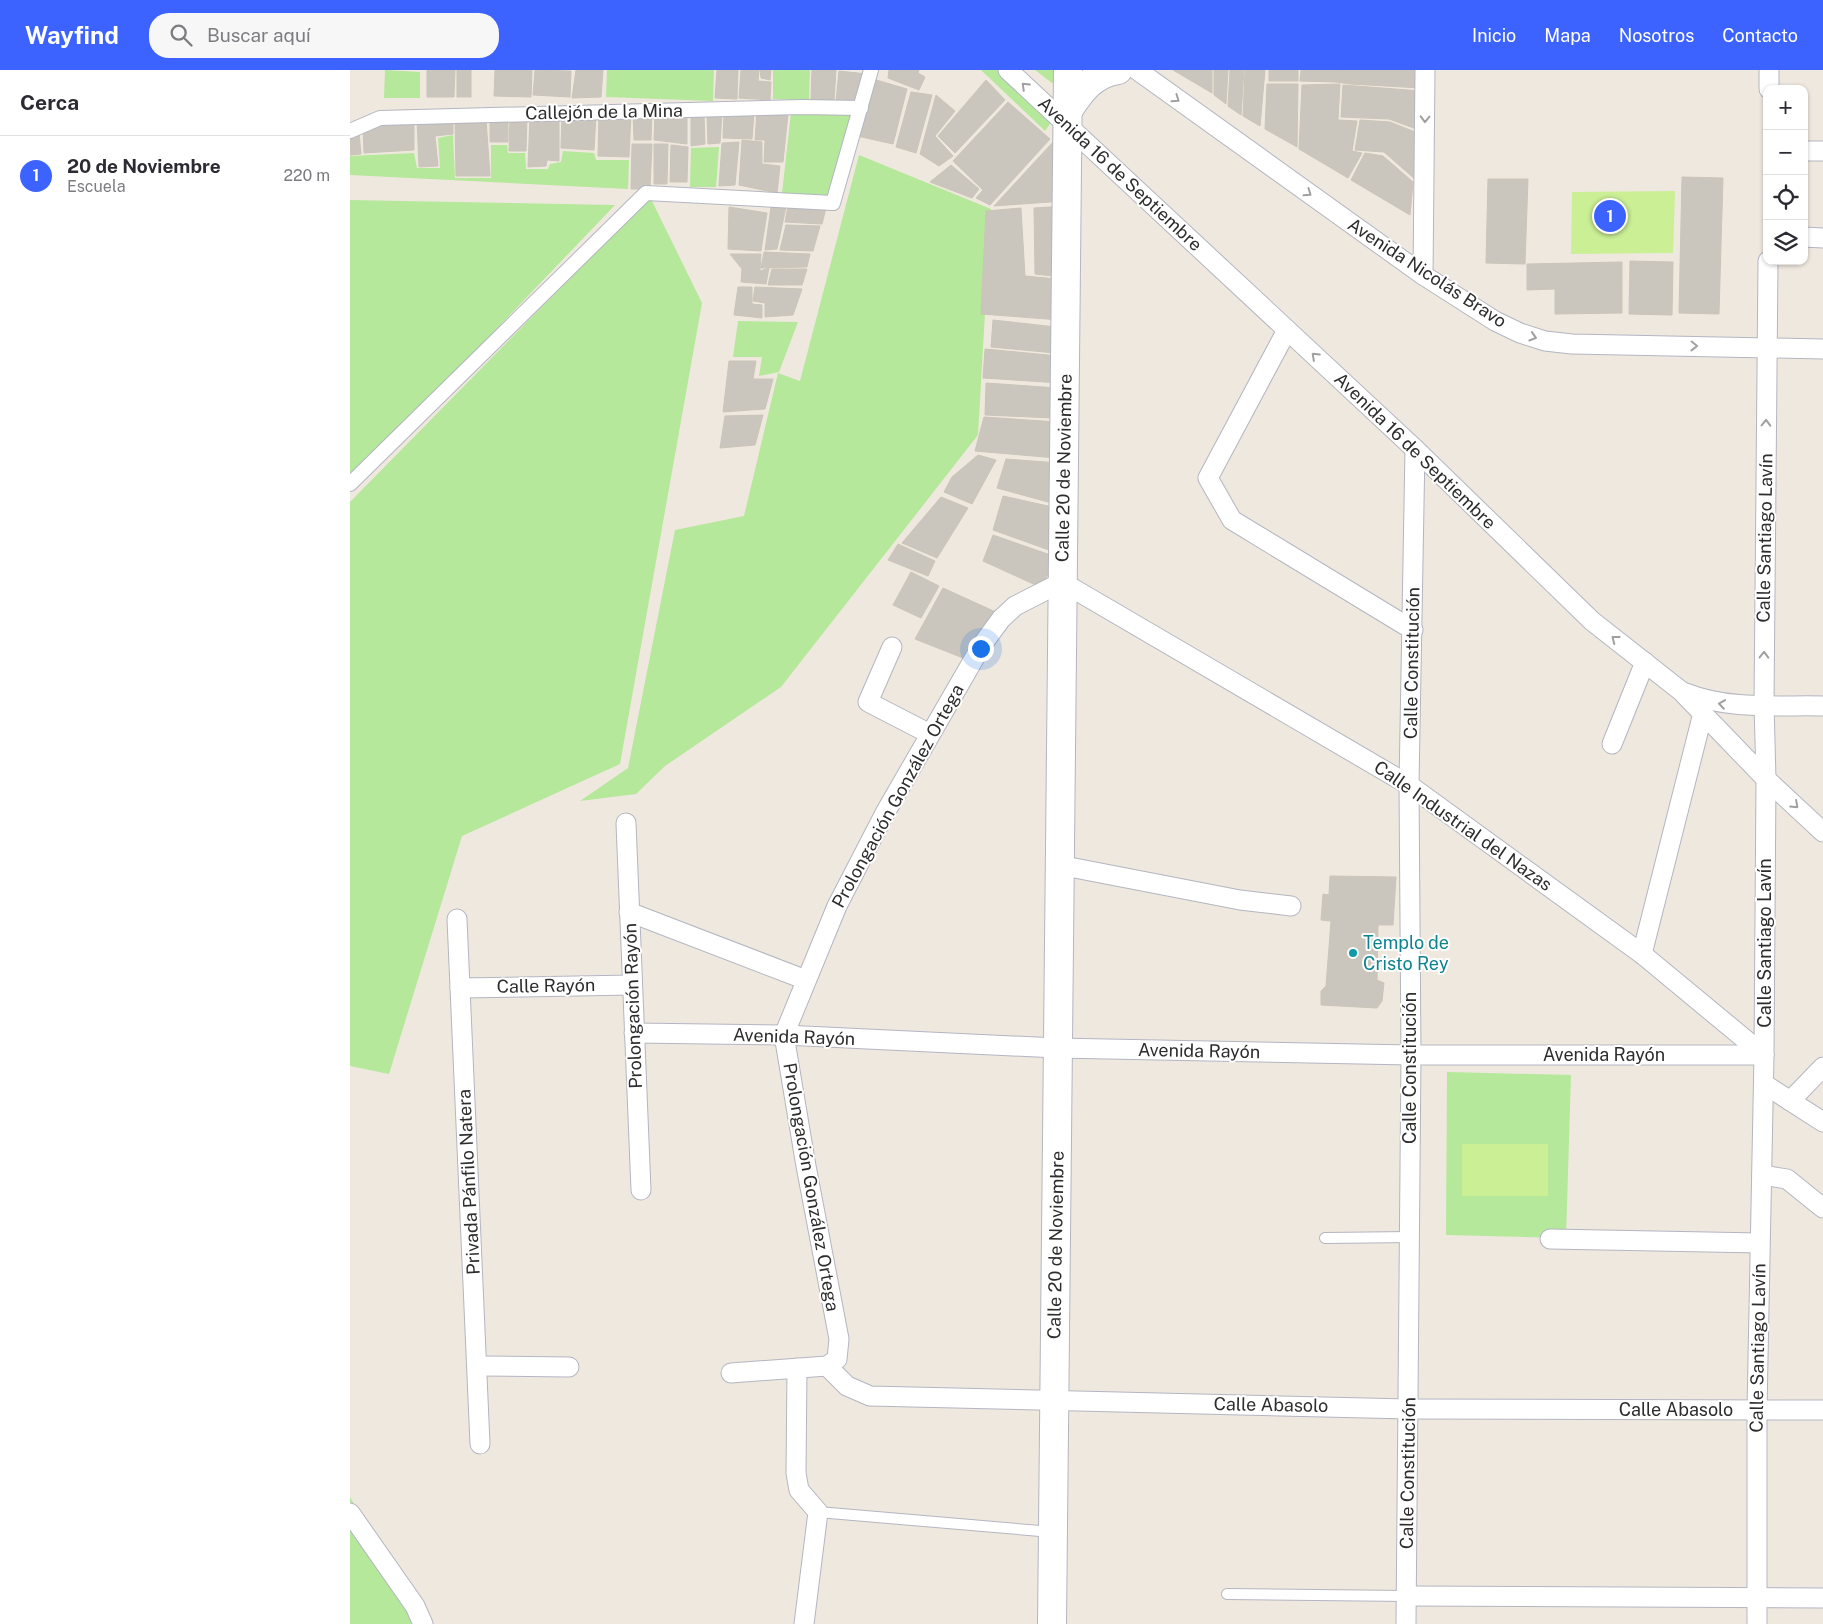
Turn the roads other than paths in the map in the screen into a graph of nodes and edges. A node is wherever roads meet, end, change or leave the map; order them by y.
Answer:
1 (872, 70) edge
2 (1008, 70) edge
3 (1068, 70) edge
4 (1118, 70) edge
5 (1137, 70) edge
6 (1425, 70) edge
7 (1769, 70) edge
8 (1769, 85) edge
9 (861, 108) junction
10 (1067, 119) junction
11 (350, 131) edge
12 (1808, 151) edge
13 (1823, 151) edge
14 (1808, 237) edge
15 (1823, 238) edge
16 (1768, 265) edge
17 (1423, 275) junction
18 (1288, 330) junction
19 (1767, 348) junction
20 (1823, 349) edge
21 (1415, 449) junction
22 (350, 484) edge
23 (1062, 582) junction
24 (1414, 630) junction
25 (892, 647) dead end
26 (1645, 662) junction
27 (1681, 691) junction
28 (1764, 704) junction
29 (1823, 706) edge
30 (1703, 713) junction
31 (930, 734) junction
32 (1612, 744) dead end
33 (1766, 779) junction
34 (1410, 785) junction
35 (626, 823) dead end
36 (1823, 832) edge
37 (1059, 865) junction
38 (1291, 906) dead end
39 (629, 912) junction
40 (457, 919) dead end
41 (1642, 954) junction
42 (806, 980) junction
43 (632, 985) junction
44 (460, 988) junction
45 (634, 1033) junction
46 (784, 1035) junction
47 (1057, 1048) junction
48 (1411, 1055) junction
49 (1764, 1055) junction
50 (1823, 1067) edge
51 (1764, 1084) junction
52 (1790, 1101) junction
53 (1823, 1122) edge
54 (1762, 1175) junction
55 (641, 1190) dead end
56 (1823, 1208) edge
57 (1410, 1237) junction
58 (1325, 1238) dead end
59 (1550, 1240) dead end
60 (1760, 1243) junction
61 (478, 1366) junction
62 (826, 1366) junction
63 (568, 1367) dead end
64 (797, 1368) junction
65 (731, 1373) dead end
66 (1054, 1400) junction
67 (1408, 1409) junction
68 (1757, 1410) junction
69 (1823, 1410) edge
70 (480, 1444) dead end
71 (818, 1512) junction
72 (350, 1513) edge
73 (1052, 1532) junction
74 (1227, 1594) dead end
75 (1407, 1596) junction
76 (1757, 1597) junction
77 (1823, 1598) edge
78 (423, 1624) edge
79 (804, 1624) edge
80 (1052, 1624) edge
81 (1406, 1624) edge
82 (1757, 1624) edge

1 - 9 street
10 -> 2 street, Avenida 16 de Septiembre
3 - 10 main road, Calle 20 de Noviembre
4 - 10 main road
5 -> 17 street, Avenida Nicolás Bravo
6 -> 17 street
7 - 8 street
9 - 11 street, Callejón de la Mina
9 - 22 street
10 - 18 street, Avenida 16 de Septiembre
10 - 23 main road, Calle 20 de Noviembre
12 - 13 street
14 - 15 street
16 - 19 street, Calle Santiago Lavín
17 -> 19 street, Avenida Nicolás Bravo
21 -> 18 street, Avenida 16 de Septiembre
18 - 24 street
19 - 20 street, Avenida Nicolás Bravo
28 -> 19 street, Calle Santiago Lavín
21 - 24 street, Calle Constitución
26 -> 21 street, Avenida 16 de Septiembre
23 - 31 street, Prolongación González Ortega
23 - 34 street, Calle Industrial del Nazas
23 - 37 main road, Calle 20 de Noviembre
24 - 34 street, Calle Constitución
25 - 31 street
26 - 27 street, Avenida 16 de Septiembre
26 - 32 street
28 -> 27 street
27 - 30 street, Avenida 16 de Septiembre
28 - 29 street
28 - 33 street, Calle Santiago Lavín
30 - 33 street, Avenida 16 de Septiembre
30 - 41 street
31 - 42 street, Prolongación González Ortega
33 -> 36 street, Avenida 16 de Septiembre
33 - 49 street, Calle Santiago Lavín
34 - 41 street, Calle Industrial del Nazas
34 - 48 street, Calle Constitución
35 - 39 street, Prolongación Rayón
37 - 38 street
37 - 47 main road, Calle 20 de Noviembre
39 - 42 street
39 - 43 street, Prolongación Rayón
40 - 44 street, Privada Pánfilo Natera
41 - 49 street, Calle Industrial del Nazas
42 - 46 street, Prolongación González Ortega
43 - 44 street, Calle Rayón
43 - 45 street, Prolongación Rayón
44 - 61 street, Privada Pánfilo Natera
45 - 46 street, Avenida Rayón
45 - 55 street, Prolongación Rayón
46 - 47 street, Avenida Rayón
46 - 62 street, Prolongación González Ortega
47 - 48 street, Avenida Rayón
47 - 66 main road, Calle 20 de Noviembre
48 - 49 street, Avenida Rayón
48 - 57 street, Calle Constitución
49 - 51 street, Calle Santiago Lavín
50 - 52 street
51 - 52 street
51 - 54 street, Calle Santiago Lavín
52 - 53 street
54 - 56 street
54 - 60 street, Calle Santiago Lavín
57 - 58 lane
57 - 67 street, Calle Constitución
59 - 60 street
60 - 68 street, Calle Santiago Lavín
61 - 63 street
61 - 70 street, Privada Pánfilo Natera
62 - 64 street
62 - 66 street, Calle Abasolo
64 - 65 street
64 - 71 street
66 - 67 street, Calle Abasolo
66 - 73 main road, Calle 20 de Noviembre
67 - 68 street, Calle Abasolo
67 - 75 street, Calle Constitución
68 - 69 street, Calle Abasolo
68 - 76 street, Calle Santiago Lavín
71 - 73 lane
71 - 79 street
72 - 78 street
73 - 80 main road, Calle 20 de Noviembre
74 - 75 lane
75 - 76 street
75 - 81 street, Calle Constitución
76 - 77 street
76 - 82 street, Calle Santiago Lavín

